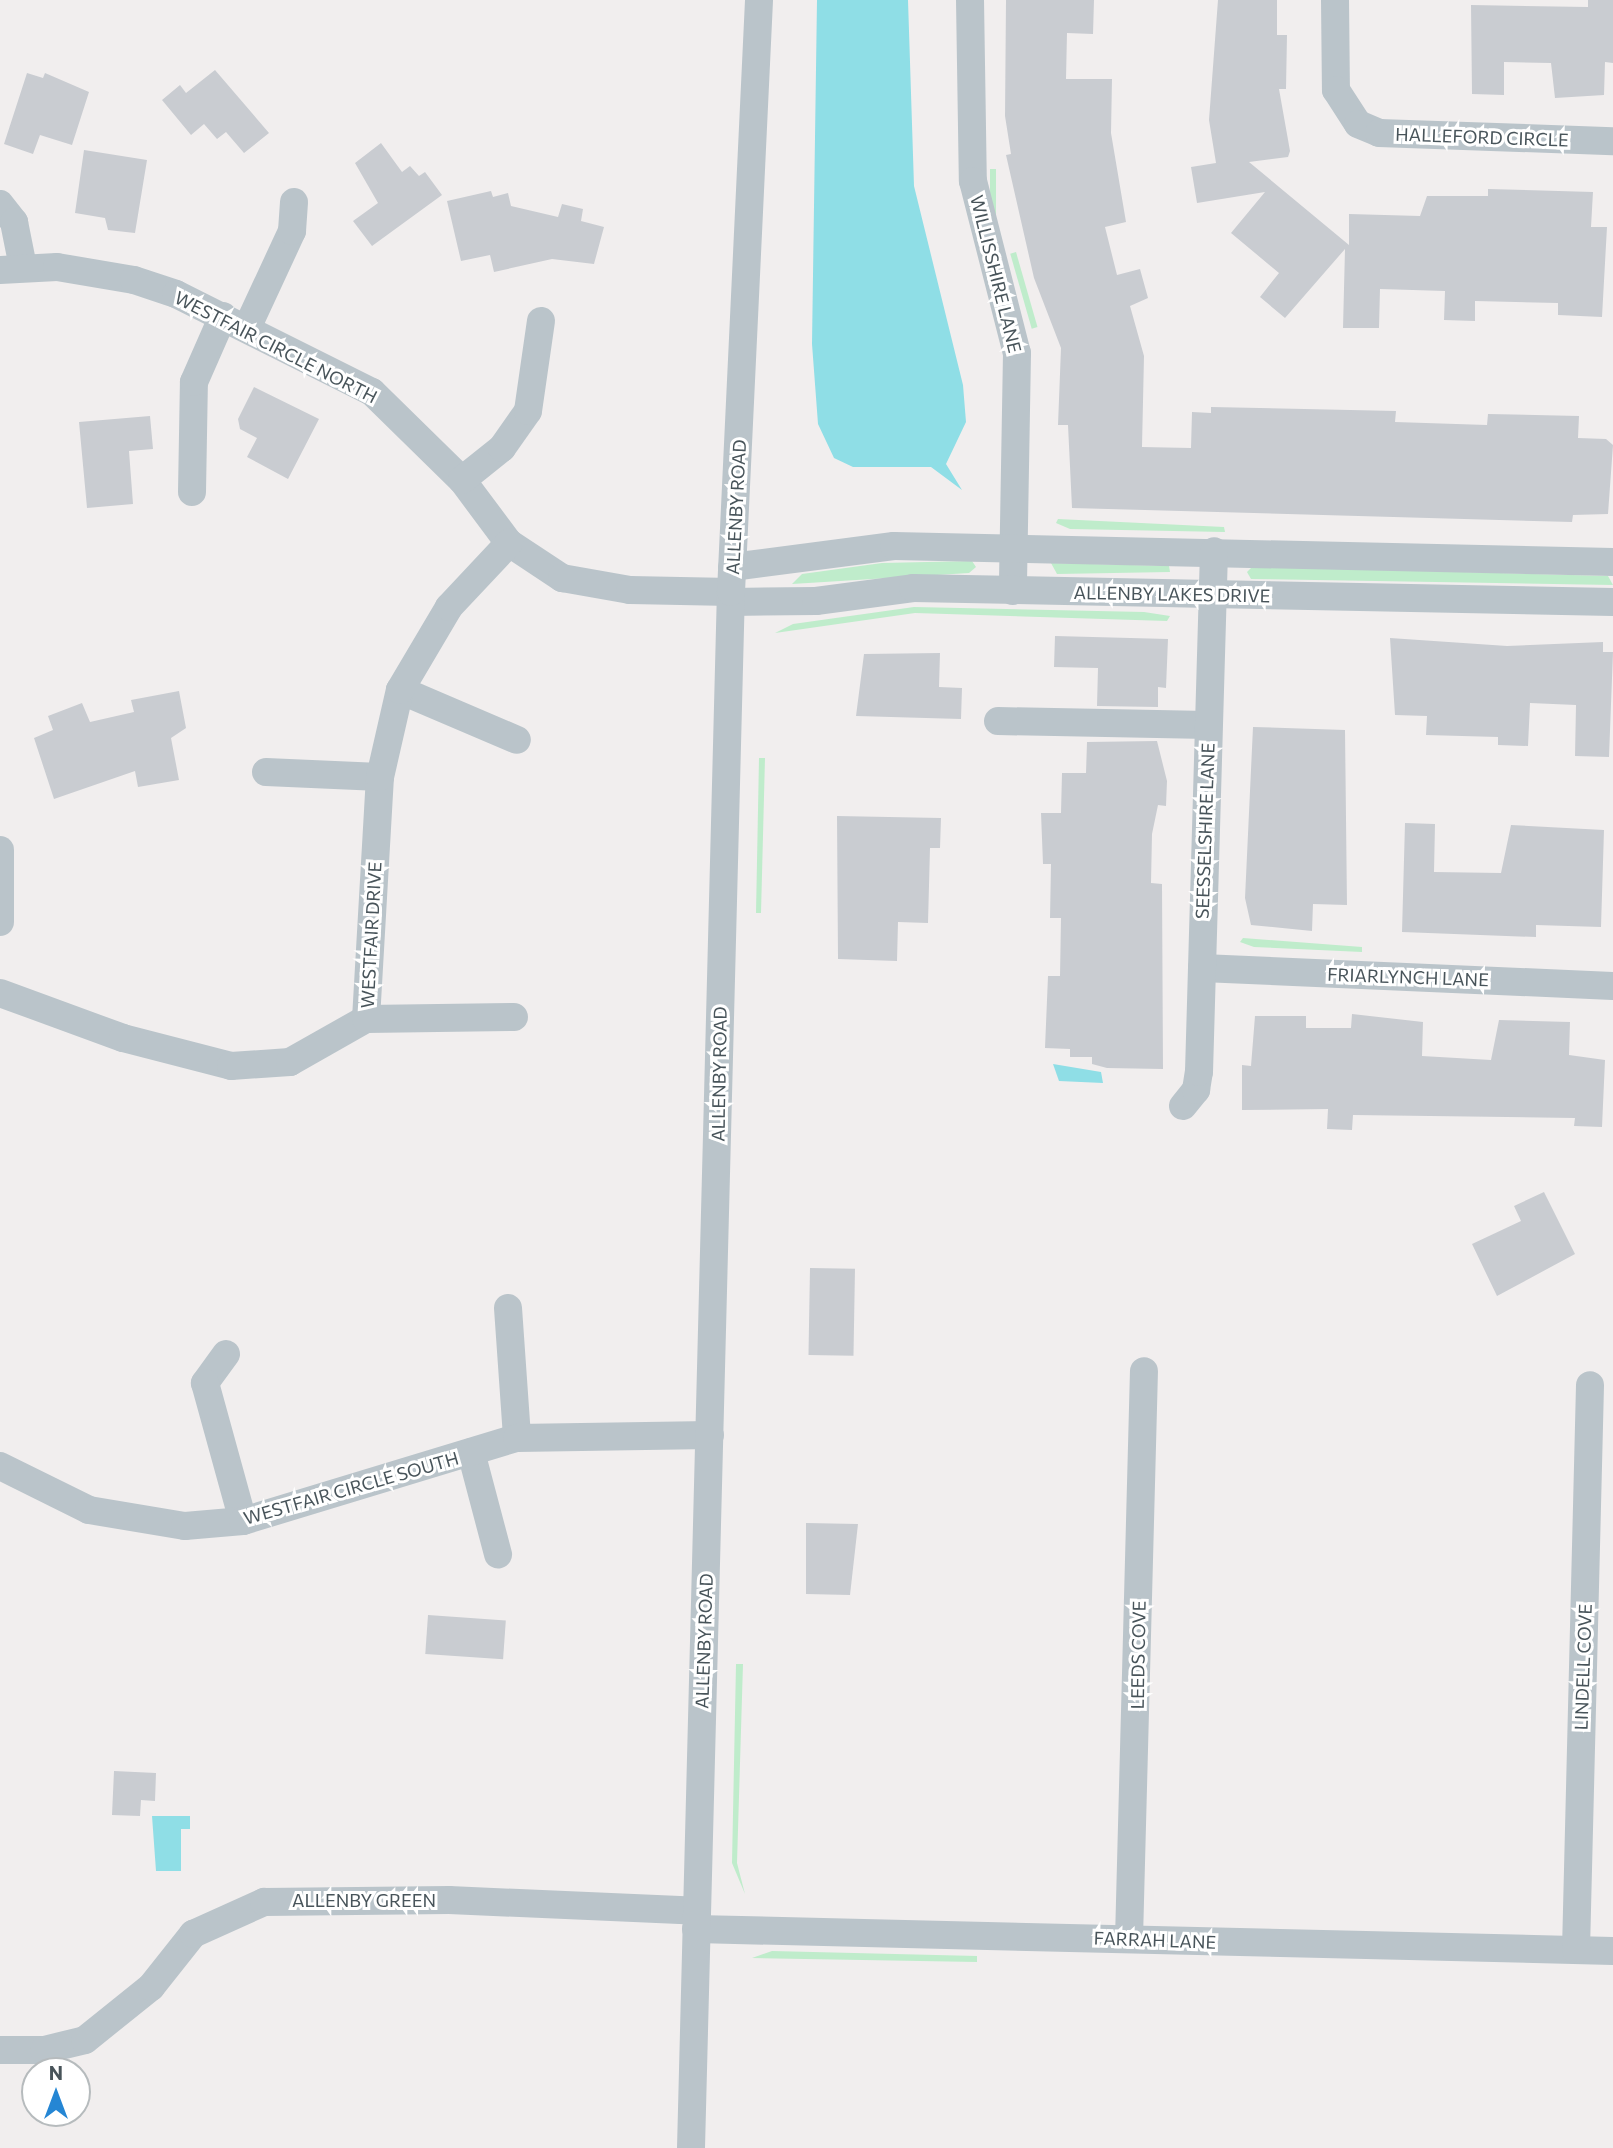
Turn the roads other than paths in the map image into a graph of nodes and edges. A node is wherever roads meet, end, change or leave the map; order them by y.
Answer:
1 (759, 0) edge
2 (970, 0) edge
3 (1335, 0) edge
4 (1613, 141) edge
5 (295, 202) dead end
6 (0, 205) edge
7 (11, 268) edge
8 (541, 321) dead end
9 (235, 322) junction
10 (462, 480) junction
11 (192, 492) dead end
12 (509, 543) junction
13 (1015, 546) junction
14 (1214, 551) junction
15 (1613, 562) edge
16 (731, 587) junction
17 (1013, 591) junction
18 (1213, 595) junction
19 (1613, 602) edge
20 (400, 690) junction
21 (998, 721) dead end
22 (1208, 725) junction
23 (517, 740) dead end
24 (266, 772) dead end
25 (380, 777) junction
26 (0, 850) edge
27 (0, 922) edge
28 (1202, 968) junction
29 (1613, 986) edge
30 (0, 993) edge
31 (514, 1017) dead end
32 (366, 1019) junction
33 (1182, 1105) dead end
34 (508, 1308) dead end
35 (226, 1354) dead end
36 (1144, 1371) dead end
37 (1590, 1385) dead end
38 (710, 1435) junction
39 (517, 1438) junction
40 (471, 1452) junction
41 (0, 1466) edge
42 (243, 1521) junction
43 (498, 1554) dead end
44 (697, 1920) junction
45 (1129, 1939) junction
46 (1576, 1950) junction
47 (1613, 1951) edge
48 (0, 2050) edge
49 (691, 2148) edge

1 - 16 street, ALLENBY ROAD
2 - 13 street, WILLISSHIRE LANE
3 - 4 street, HALLEFORD CIRCLE
5 - 9 street
6 - 7 street
7 - 9 street, WESTFAIR CIRCLE NORTH
8 - 10 street
9 - 10 street, WESTFAIR CIRCLE NORTH
9 - 11 street
10 - 12 street, WESTFAIR CIRCLE NORTH
12 - 16 street, WESTFAIR CIRCLE NORTH
12 - 20 street, WESTFAIR DRIVE
13 - 14 street
13 - 16 street
13 - 17 street, WILLISSHIRE LANE
14 - 15 street
14 - 18 street, SEESSELSHIRE LANE
16 - 17 street, ALLENBY LAKES DRIVE
16 - 38 street, ALLENBY ROAD
17 - 18 street, ALLENBY LAKES DRIVE
18 - 19 street, ALLENBY LAKES DRIVE
18 - 22 street, SEESSELSHIRE LANE
20 - 23 street
20 - 25 street, WESTFAIR DRIVE
21 - 22 street
22 - 28 street, SEESSELSHIRE LANE
24 - 25 street
25 - 32 street, WESTFAIR DRIVE
26 - 27 street
28 - 29 street, FRIARLYNCH LANE
28 - 33 street, SEESSELSHIRE LANE
30 - 32 street, WESTFAIR DRIVE
31 - 32 street
34 - 39 street
35 - 42 street
36 - 45 street, LEEDS COVE
37 - 46 street, LINDELL COVE
38 - 39 street, WESTFAIR CIRCLE SOUTH
38 - 44 street, ALLENBY ROAD
39 - 40 street, WESTFAIR CIRCLE SOUTH
40 - 42 street, WESTFAIR CIRCLE SOUTH
40 - 43 street
41 - 42 street, WESTFAIR CIRCLE SOUTH
44 - 45 street, FARRAH LANE
44 - 48 street, ALLENBY GREEN
44 - 49 street, ALLENBY ROAD
45 - 46 street, FARRAH LANE
46 - 47 street, FARRAH LANE

